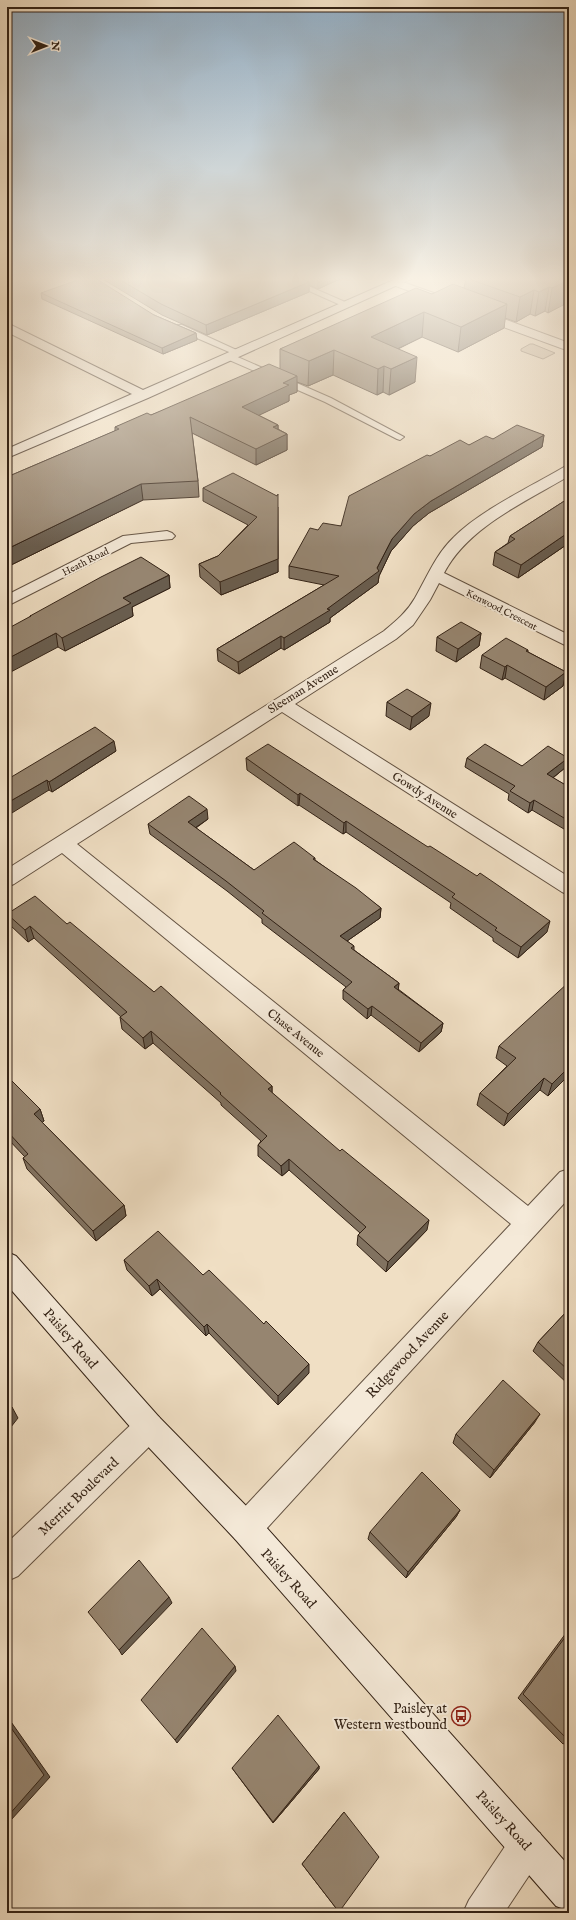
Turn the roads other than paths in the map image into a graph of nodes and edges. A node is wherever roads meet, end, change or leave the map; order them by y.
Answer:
1 (88, 368) edge
2 (205, 368) edge
3 (260, 368) edge
4 (143, 395) junction
5 (400, 437) dead end
6 (7, 454) edge
7 (569, 470) edge
8 (167, 536) dead end
9 (435, 575) junction
10 (7, 601) edge
11 (569, 642) edge
12 (281, 703) junction
13 (63, 843) junction
14 (7, 879) edge
15 (569, 887) edge
16 (569, 1180) edge
17 (529, 1222) junction
18 (7, 1265) edge
19 (149, 1427) junction
20 (246, 1528) junction
21 (7, 1565) edge
22 (527, 1846) junction
23 (569, 1893) edge
24 (482, 1913) edge

1 - 4 street
2 - 4 street
3 - 5 lane
4 - 6 street
7 - 9 street, Sleeman Avenue
8 - 10 street, Heath Road
9 - 11 street, Kenwood Crescent
9 - 12 street, Sleeman Avenue
12 - 13 street, Sleeman Avenue
12 - 15 street, Gowdy Avenue
13 - 14 street, Sleeman Avenue
13 - 17 street, Chase Avenue
16 - 17 street, Ridgewood Avenue
17 - 20 street, Ridgewood Avenue
18 - 19 street, Paisley Road
19 - 20 street, Paisley Road
19 - 21 street, Merritt Boulevard
20 - 22 street, Paisley Road
22 - 23 street, Paisley Road
22 - 24 street

